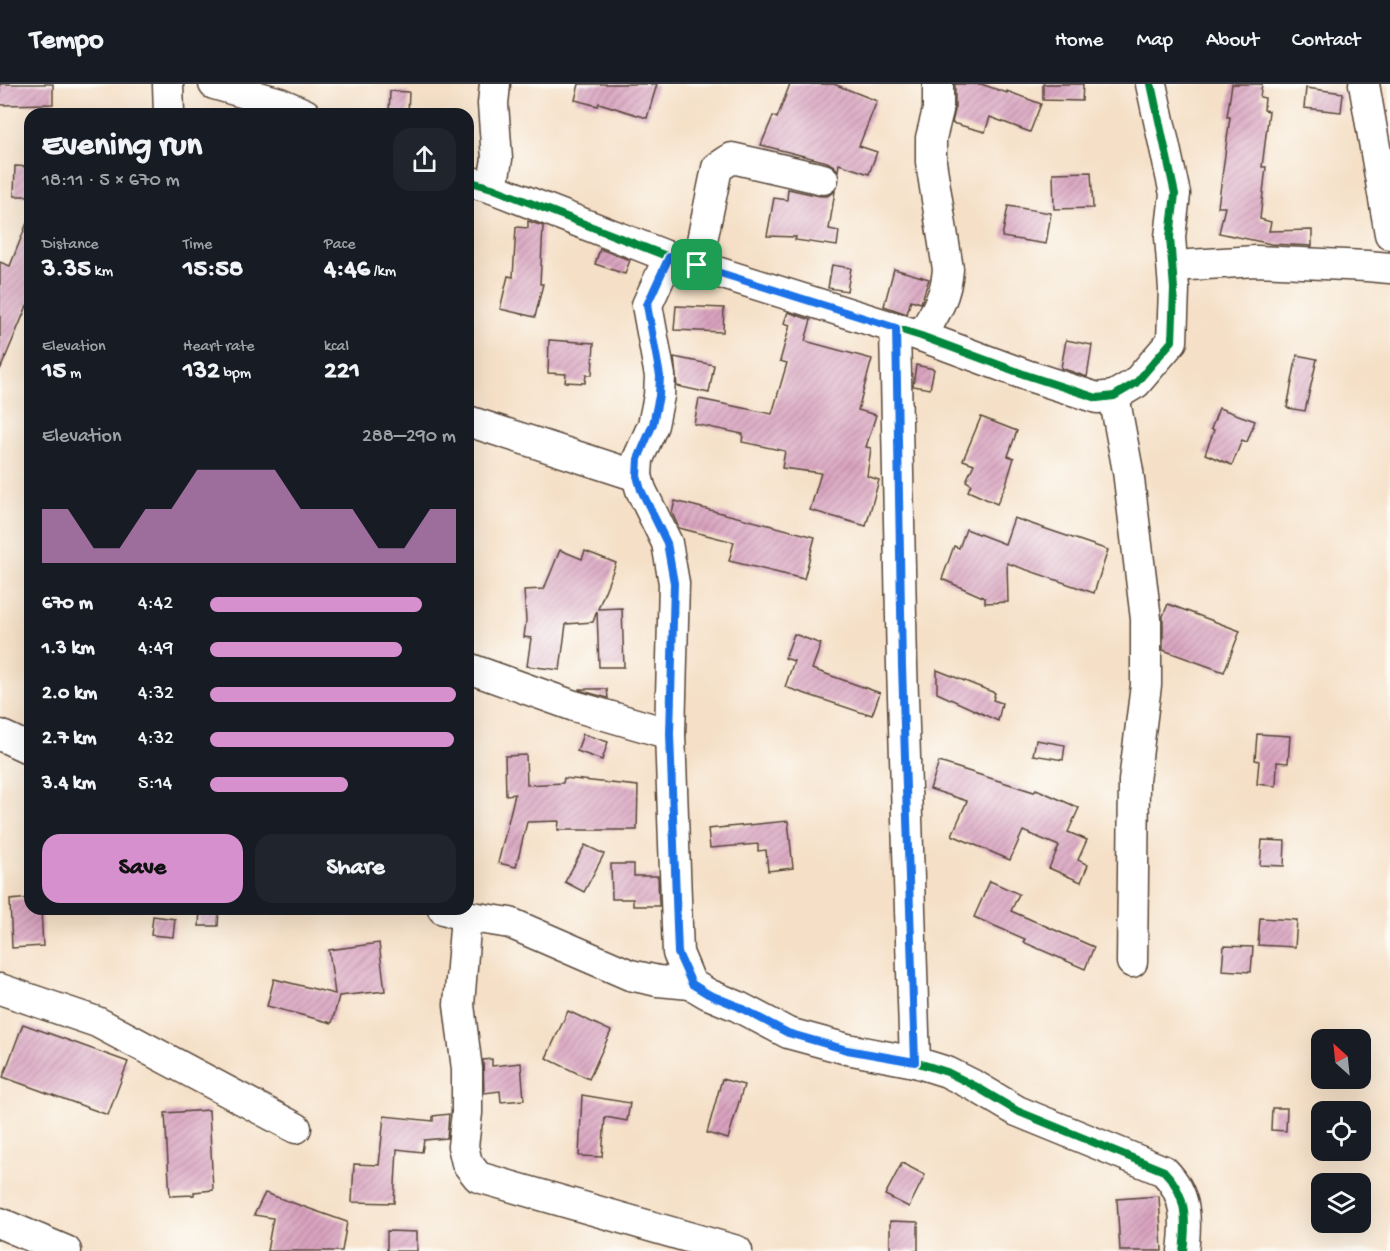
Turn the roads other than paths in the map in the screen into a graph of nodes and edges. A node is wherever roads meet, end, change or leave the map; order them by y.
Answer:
1 (168, 84) edge
2 (214, 84) edge
3 (495, 84) edge
4 (938, 84) edge
5 (1151, 84) edge
6 (1364, 84) edge
7 (170, 108) edge
8 (291, 108) edge
9 (823, 179) dead end
10 (480, 185) edge
11 (1390, 234) edge
12 (683, 261) junction
13 (1173, 266) junction
14 (1390, 268) edge
15 (908, 332) junction
16 (1114, 396) junction
17 (474, 423) edge
18 (637, 476) junction
19 (474, 670) edge
20 (670, 734) junction
21 (0, 735) edge
22 (24, 745) edge
23 (455, 915) edge
24 (466, 915) edge
25 (1132, 962) dead end
26 (692, 984) junction
27 (0, 989) edge
28 (915, 1062) junction
29 (296, 1128) dead end
30 (0, 1223) edge
31 (66, 1251) edge
32 (737, 1251) edge
33 (1183, 1251) edge

1 - 7 street
2 - 8 street
3 - 10 street
4 - 15 street
5 - 13 street
6 - 11 street
9 - 12 street
10 - 12 street
12 - 15 street
12 - 18 street
13 - 14 street
13 - 16 street
15 - 16 street
15 - 28 street
16 - 25 street
17 - 18 street
18 - 20 street
19 - 20 street
20 - 26 street
21 - 22 street
23 - 32 street
24 - 26 street
26 - 28 street
27 - 29 street
28 - 33 street
30 - 31 street

